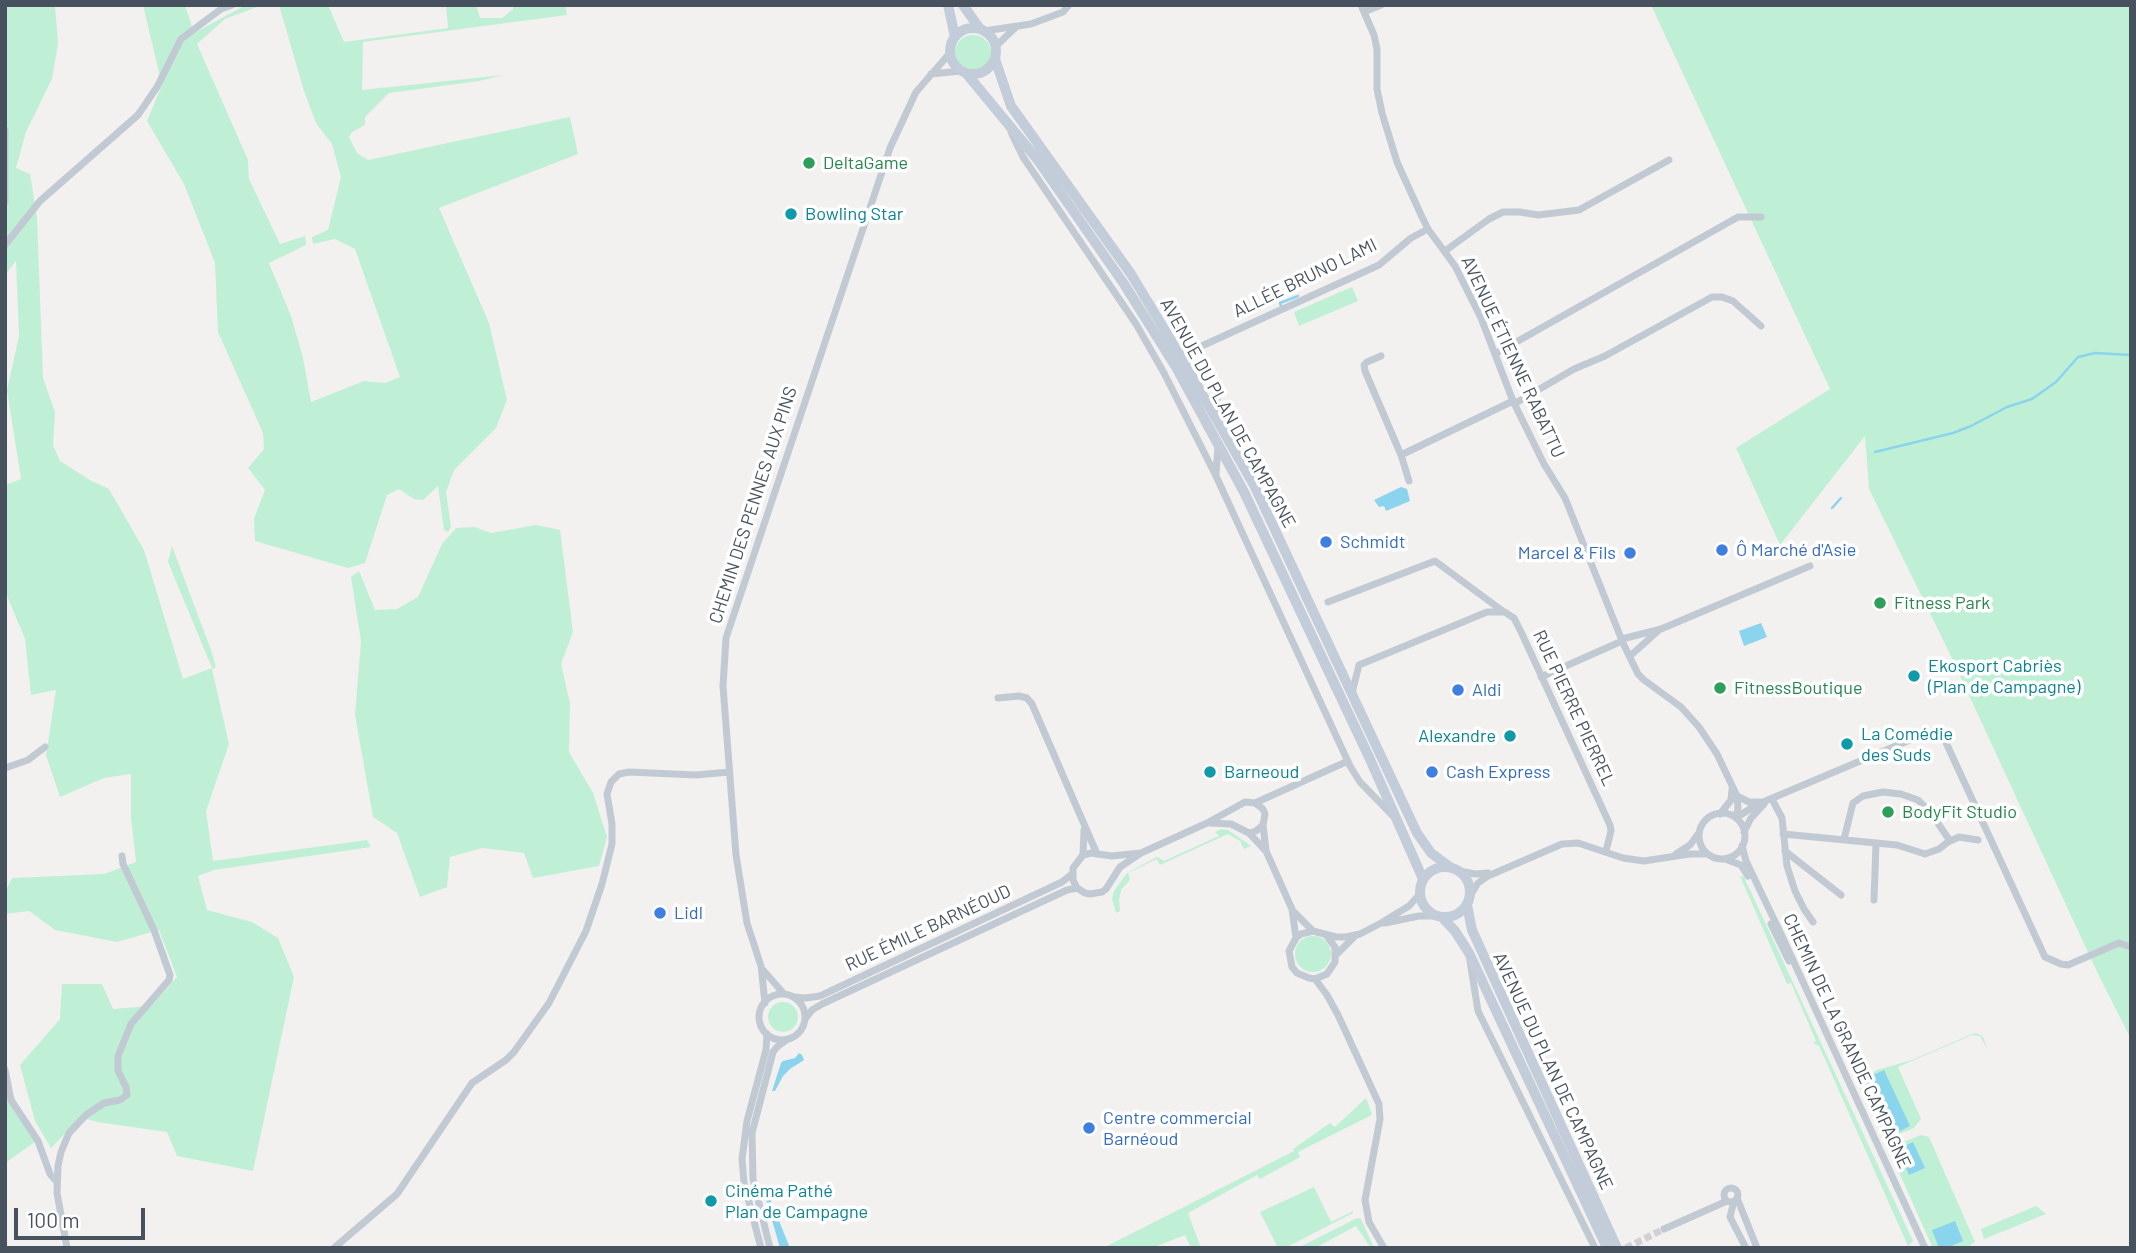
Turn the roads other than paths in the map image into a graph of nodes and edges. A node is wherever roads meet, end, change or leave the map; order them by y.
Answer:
1 (232, 5) edge
2 (948, 5) edge
3 (963, 5) edge
4 (1069, 5) edge
5 (1381, 5) edge
6 (1363, 9) edge
7 (1016, 27) junction
8 (982, 30) junction
9 (955, 37) junction
10 (996, 46) junction
11 (950, 53) junction
12 (995, 59) junction
13 (963, 72) junction
14 (930, 74) junction
15 (1003, 116) junction
16 (5, 130) edge
17 (1669, 160) dead end
18 (5, 202) edge
19 (1761, 217) dead end
20 (1428, 229) junction
21 (5, 246) edge
22 (1445, 251) junction
23 (1762, 326) dead end
24 (1193, 350) dead end
25 (1495, 354) junction
26 (1381, 356) dead end
27 (1216, 391) dead end
28 (1514, 403) junction
29 (1219, 424) junction
30 (1219, 443) junction
31 (1401, 455) junction
32 (1216, 476) junction
33 (1409, 481) dead end
34 (1810, 566) dead end
35 (1328, 602) dead end
36 (1505, 612) junction
37 (1661, 629) junction
38 (1622, 641) junction
39 (1630, 656) junction
40 (1541, 677) junction
41 (1352, 693) junction
42 (998, 698) dead end
43 (45, 747) dead end
44 (1348, 761) junction
45 (5, 768) edge
46 (729, 772) junction
47 (1732, 788) junction
48 (1737, 796) junction
49 (1770, 800) junction
50 (1255, 803) junction
51 (1240, 805) junction
52 (1720, 814) junction
53 (1736, 818) junction
54 (1398, 821) junction
55 (1207, 823) junction
56 (1084, 825) junction
57 (1263, 825) junction
58 (1237, 826) junction
59 (1744, 832) junction
60 (1248, 833) junction
61 (1699, 833) junction
62 (1783, 834) junction
63 (1844, 839) junction
64 (1978, 840) dead end
65 (1950, 841) junction
66 (1876, 843) junction
67 (1742, 846) junction
68 (1266, 851) junction
69 (1606, 851) junction
70 (1784, 851) junction
71 (1141, 853) junction
72 (1707, 854) junction
73 (1083, 855) junction
74 (1100, 855) junction
75 (122, 856) dead end
76 (1669, 857) junction
77 (1725, 859) junction
78 (1502, 868) junction
79 (1455, 869) junction
80 (1072, 874) junction
81 (1112, 877) junction
82 (1423, 879) junction
83 (1077, 888) junction
84 (1420, 894) junction
85 (1841, 895) dead end
86 (1874, 900) dead end
87 (1469, 901) junction
88 (1292, 909) junction
89 (1439, 917) junction
90 (1813, 922) dead end
91 (1381, 923) junction
92 (1313, 931) junction
93 (1325, 935) junction
94 (1356, 935) junction
95 (1296, 938) junction
96 (2131, 947) edge
97 (1469, 953) junction
98 (1336, 954) junction
99 (761, 966) junction
100 (1327, 974) junction
101 (1315, 979) junction
102 (784, 994) junction
103 (794, 997) junction
104 (765, 1003) junction
105 (1333, 1004) junction
106 (805, 1019) junction
107 (767, 1034) junction
108 (788, 1039) junction
109 (5, 1070) edge
110 (57, 1182) junction
111 (1731, 1198) junction
112 (1718, 1204) junction
113 (1730, 1217) junction
114 (1664, 1230) tunnel mouth
115 (67, 1248) edge
116 (334, 1248) edge
117 (761, 1248) edge
118 (770, 1248) edge
119 (1384, 1248) edge
120 (1595, 1248) edge
121 (1607, 1248) edge
122 (1617, 1248) edge
123 (1746, 1248) edge
124 (1757, 1248) edge
125 (1923, 1248) edge

1 - 21 street
2 - 9 main road
3 - 8 main road
4 - 7 street
5 - 6 street
6 - 20 street, AVENUE ÉTIENNE RABATTU
7 - 8 street
7 - 10 street
8 - 9 main road
8 - 10 main road
9 - 11 main road
10 - 12 main road
11 - 13 main road
11 - 14 street, CHEMIN DES PENNES AUX PINS
12 - 13 main road
12 - 29 main road, AVENUE DU PLAN DE CAMPAGNE
13 - 14 street
13 - 15 main road, AVENUE DU PLAN DE CAMPAGNE
14 - 46 street, CHEMIN DES PENNES AUX PINS
15 - 30 main road, AVENUE DU PLAN DE CAMPAGNE
15 - 32 street
16 - 18 street
17 - 22 street
19 - 25 street
20 - 22 street, AVENUE ÉTIENNE RABATTU
20 - 24 street, ALLÉE BRUNO LAMI
22 - 25 street, AVENUE ÉTIENNE RABATTU
23 - 28 street
25 - 28 street, AVENUE ÉTIENNE RABATTU
26 - 31 street
27 - 29 street
28 - 31 street
28 - 38 street, AVENUE ÉTIENNE RABATTU
29 - 41 main road, AVENUE DU PLAN DE CAMPAGNE
30 - 32 street
30 - 54 main road, AVENUE DU PLAN DE CAMPAGNE
31 - 33 street
32 - 44 street
34 - 37 street
35 - 36 street
36 - 40 street, RUE PIERRE PIERREL
36 - 41 street
37 - 38 street
37 - 39 street
38 - 39 street, AVENUE ÉTIENNE RABATTU
38 - 40 street
39 - 47 street, AVENUE ÉTIENNE RABATTU
40 - 69 street, RUE PIERRE PIERREL
41 - 79 main road, AVENUE DU PLAN DE CAMPAGNE
42 - 56 street
43 - 45 street
44 - 50 street
44 - 54 street
46 - 99 street, CHEMIN DES PENNES AUX PINS
46 - 116 street
47 - 48 street, AVENUE ÉTIENNE RABATTU
47 - 52 street
48 - 49 street
48 - 53 street
49 - 53 street
49 - 59 street
49 - 62 street
49 - 96 street
50 - 51 street
50 - 57 street
51 - 55 street, RUE ÉMILE BARNÉOUD
51 - 58 street
52 - 53 street
52 - 61 street
53 - 59 street
54 - 82 main road, AVENUE DU PLAN DE CAMPAGNE
55 - 58 street
55 - 71 street, RUE ÉMILE BARNÉOUD
56 - 73 street
56 - 74 street
57 - 60 street
57 - 68 street
58 - 60 street
59 - 67 street
60 - 68 street
61 - 72 street
61 - 76 street
62 - 63 street
62 - 70 street
63 - 65 street
63 - 66 street
64 - 65 street
65 - 66 street
66 - 86 street
67 - 77 street
67 - 125 street, CHEMIN DE LA GRANDE CAMPAGNE
68 - 88 street
69 - 76 street
69 - 78 street
70 - 85 street
70 - 90 street
71 - 74 street, RUE ÉMILE BARNÉOUD
71 - 81 street, RUE ÉMILE BARNÉOUD
72 - 76 street
72 - 77 street
73 - 74 street, RUE ÉMILE BARNÉOUD
73 - 80 street, RUE ÉMILE BARNÉOUD
74 - 81 street
75 - 110 street
77 - 125 street, CHEMIN DE LA GRANDE CAMPAGNE
78 - 79 street
78 - 87 street
79 - 82 main road
79 - 87 main road
80 - 83 street
80 - 103 street, RUE ÉMILE BARNÉOUD
81 - 83 street, RUE ÉMILE BARNÉOUD
82 - 84 main road
83 - 106 street, RUE ÉMILE BARNÉOUD
84 - 89 main road
84 - 91 street
87 - 89 main road
87 - 122 main road, AVENUE DU PLAN DE CAMPAGNE
88 - 92 street
88 - 95 street
89 - 91 street
89 - 97 main road, AVENUE DU PLAN DE CAMPAGNE
91 - 94 street
92 - 93 street
92 - 95 street
93 - 94 street
93 - 98 street
94 - 98 street
95 - 101 street
97 - 120 street
97 - 121 main road, AVENUE DU PLAN DE CAMPAGNE
98 - 100 street
99 - 102 street, CHEMIN DES PENNES AUX PINS
99 - 104 street, CHEMIN DES PENNES AUX PINS
100 - 101 street
100 - 105 street
101 - 105 street
102 - 103 street
102 - 104 street
103 - 106 street
104 - 107 street
105 - 119 street
106 - 108 street
107 - 108 street
107 - 117 street
108 - 118 street
109 - 110 street
110 - 115 street
111 - 112 street
111 - 113 street
111 - 124 street
112 - 113 street
112 - 114 street
113 - 123 street

